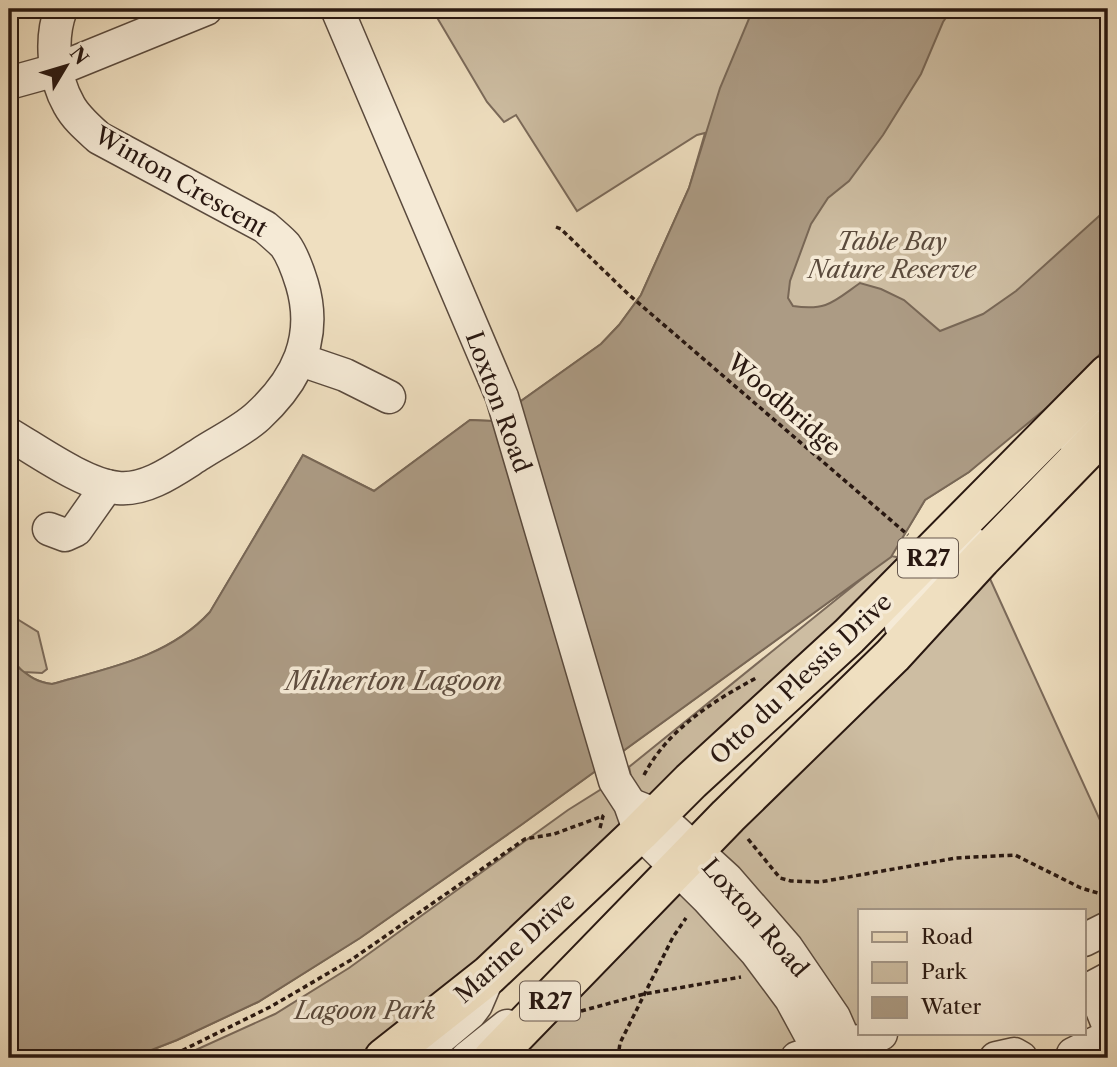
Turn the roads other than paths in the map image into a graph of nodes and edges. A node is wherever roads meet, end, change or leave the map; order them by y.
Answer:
1 (61, 9) edge
2 (206, 9) edge
3 (337, 9) edge
4 (159, 17) edge
5 (56, 70) junction
6 (9, 83) edge
7 (301, 360) junction
8 (1108, 374) edge
9 (389, 397) dead end
10 (1108, 404) edge
11 (1108, 428) edge
12 (9, 434) edge
13 (107, 486) junction
14 (49, 529) dead end
15 (928, 587) junction
16 (849, 636) junction
17 (858, 687) junction
18 (629, 810) junction
19 (686, 860) junction
20 (1108, 928) edge
21 (1086, 939) edge
22 (607, 942) junction
23 (489, 975) junction
24 (1108, 979) edge
25 (1108, 1025) edge
26 (877, 1036) edge
27 (1108, 1037) edge
28 (1071, 1049) edge
29 (827, 1054) edge
30 (384, 1058) edge
31 (416, 1058) edge
32 (467, 1058) edge
33 (493, 1058) edge
34 (996, 1058) edge
35 (1021, 1058) edge

1 - 5 street, Winton Crescent
2 - 4 street
3 - 18 street, Loxton Road
4 - 5 street
5 - 6 street
5 - 7 street, Winton Crescent
7 - 9 street
7 - 13 street, Winton Crescent
8 - 16 main road, Otto du Plessis Drive / R27
10 - 15 street
11 - 17 main road, Otto du Plessis Drive / R27
12 - 13 street, Winton Crescent
13 - 14 street
15 - 16 street
15 - 17 street
16 - 18 main road, Otto du Plessis Drive / R27
17 - 19 main road, Otto du Plessis Drive / R27
18 - 19 street, Loxton Road
18 - 23 main road, Marine Drive / R27
19 - 22 main road, R27
19 - 29 street, Loxton Road
20 - 21 street
22 - 32 street
22 - 33 main road, R27
23 - 30 main road, Marine Drive / R27
23 - 31 street
24 - 25 street
26 - 29 street
27 - 28 street
34 - 35 street

